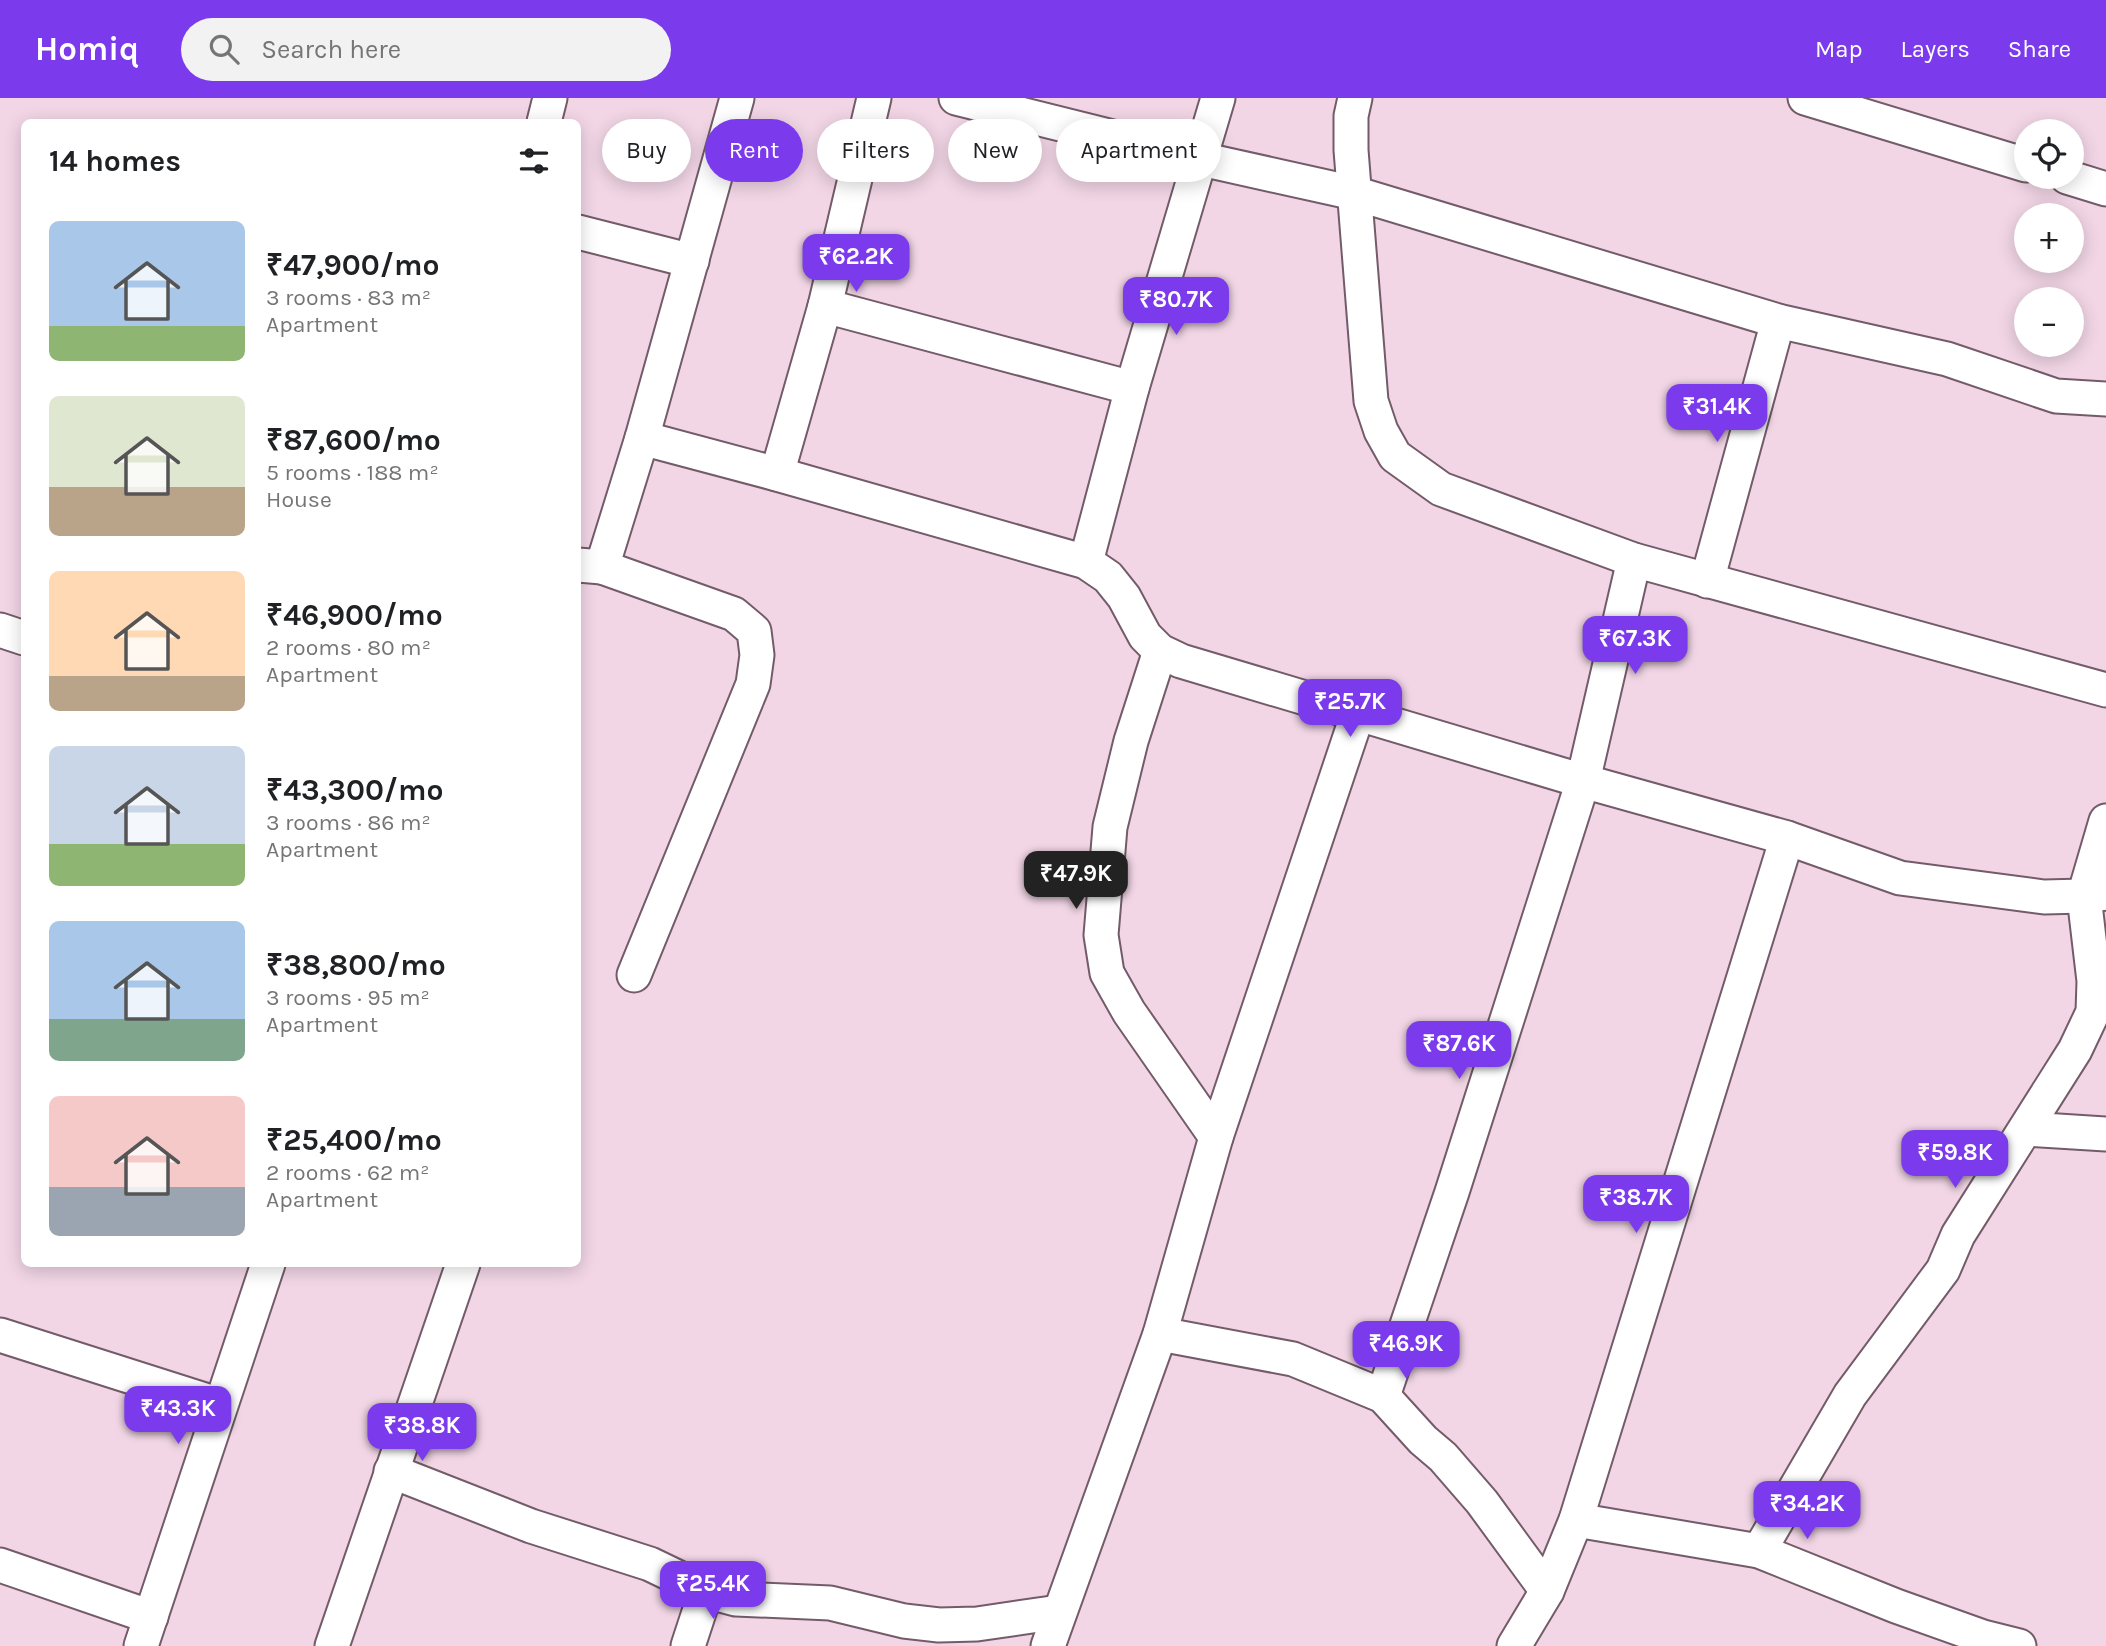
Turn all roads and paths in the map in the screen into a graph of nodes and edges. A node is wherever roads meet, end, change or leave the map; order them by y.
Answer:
1 (550, 98) edge
2 (737, 98) edge
3 (874, 98) edge
4 (956, 98) edge
5 (1219, 98) edge
6 (1356, 98) edge
7 (1816, 100) edge
8 (545, 119) edge
9 (1213, 119) edge
10 (1056, 123) edge
11 (2014, 161) edge
12 (1221, 164) edge
13 (1194, 182) edge
14 (2084, 182) edge
15 (2106, 189) edge
16 (1354, 194) junction
17 (581, 233) edge
18 (692, 261) junction
19 (825, 306) junction
20 (1778, 321) junction
21 (1132, 388) junction
22 (2106, 399) edge
23 (642, 438) junction
24 (777, 474) junction
25 (1633, 560) junction
26 (1086, 562) junction
27 (590, 566) edge
28 (1707, 581) junction
29 (0, 630) edge
30 (21, 637) edge
31 (1160, 651) junction
32 (2106, 690) edge
33 (1358, 713) junction
34 (1583, 780) junction
35 (2106, 821) edge
36 (1787, 838) junction
37 (2095, 894) edge
38 (634, 975) dead end
39 (2025, 1129) junction
40 (2106, 1134) edge
41 (1216, 1137) junction
42 (267, 1267) edge
43 (462, 1267) edge
44 (1160, 1334) junction
45 (0, 1335) edge
46 (1383, 1396) junction
47 (220, 1405) junction
48 (391, 1471) junction
49 (1576, 1520) junction
50 (1759, 1551) junction
51 (0, 1565) edge
52 (706, 1591) junction
53 (1547, 1591) junction
54 (1059, 1612) junction
55 (146, 1631) edge
56 (332, 1646) edge
57 (688, 1646) edge
58 (1048, 1646) edge
59 (1514, 1646) edge
60 (2019, 1646) edge

1 - 8 street
2 - 18 street
3 - 19 street
4 - 10 street
5 - 9 street
6 - 16 street
7 - 11 street
12 - 16 street
13 - 21 street
14 - 15 street
16 - 20 street
16 - 25 street
17 - 18 street
18 - 23 street
19 - 21 street
19 - 24 street
20 - 22 street
20 - 28 street
21 - 26 street
23 - 24 street
23 - 27 street
24 - 26 street
25 - 28 street
25 - 34 street
26 - 31 street
27 - 38 street
28 - 32 street
29 - 30 street
31 - 33 street
31 - 41 street
33 - 34 street
33 - 41 street
34 - 36 street
34 - 46 street
35 - 37 street
36 - 37 street
36 - 49 street
37 - 39 street
39 - 40 street
39 - 50 street
41 - 44 street
42 - 47 street
43 - 48 street
44 - 46 street
44 - 54 street
45 - 47 street
46 - 53 street
47 - 55 street
48 - 52 street
48 - 56 street
49 - 50 street
49 - 53 street
50 - 60 street
51 - 55 street
52 - 54 street
52 - 57 street
53 - 59 street
54 - 58 street

